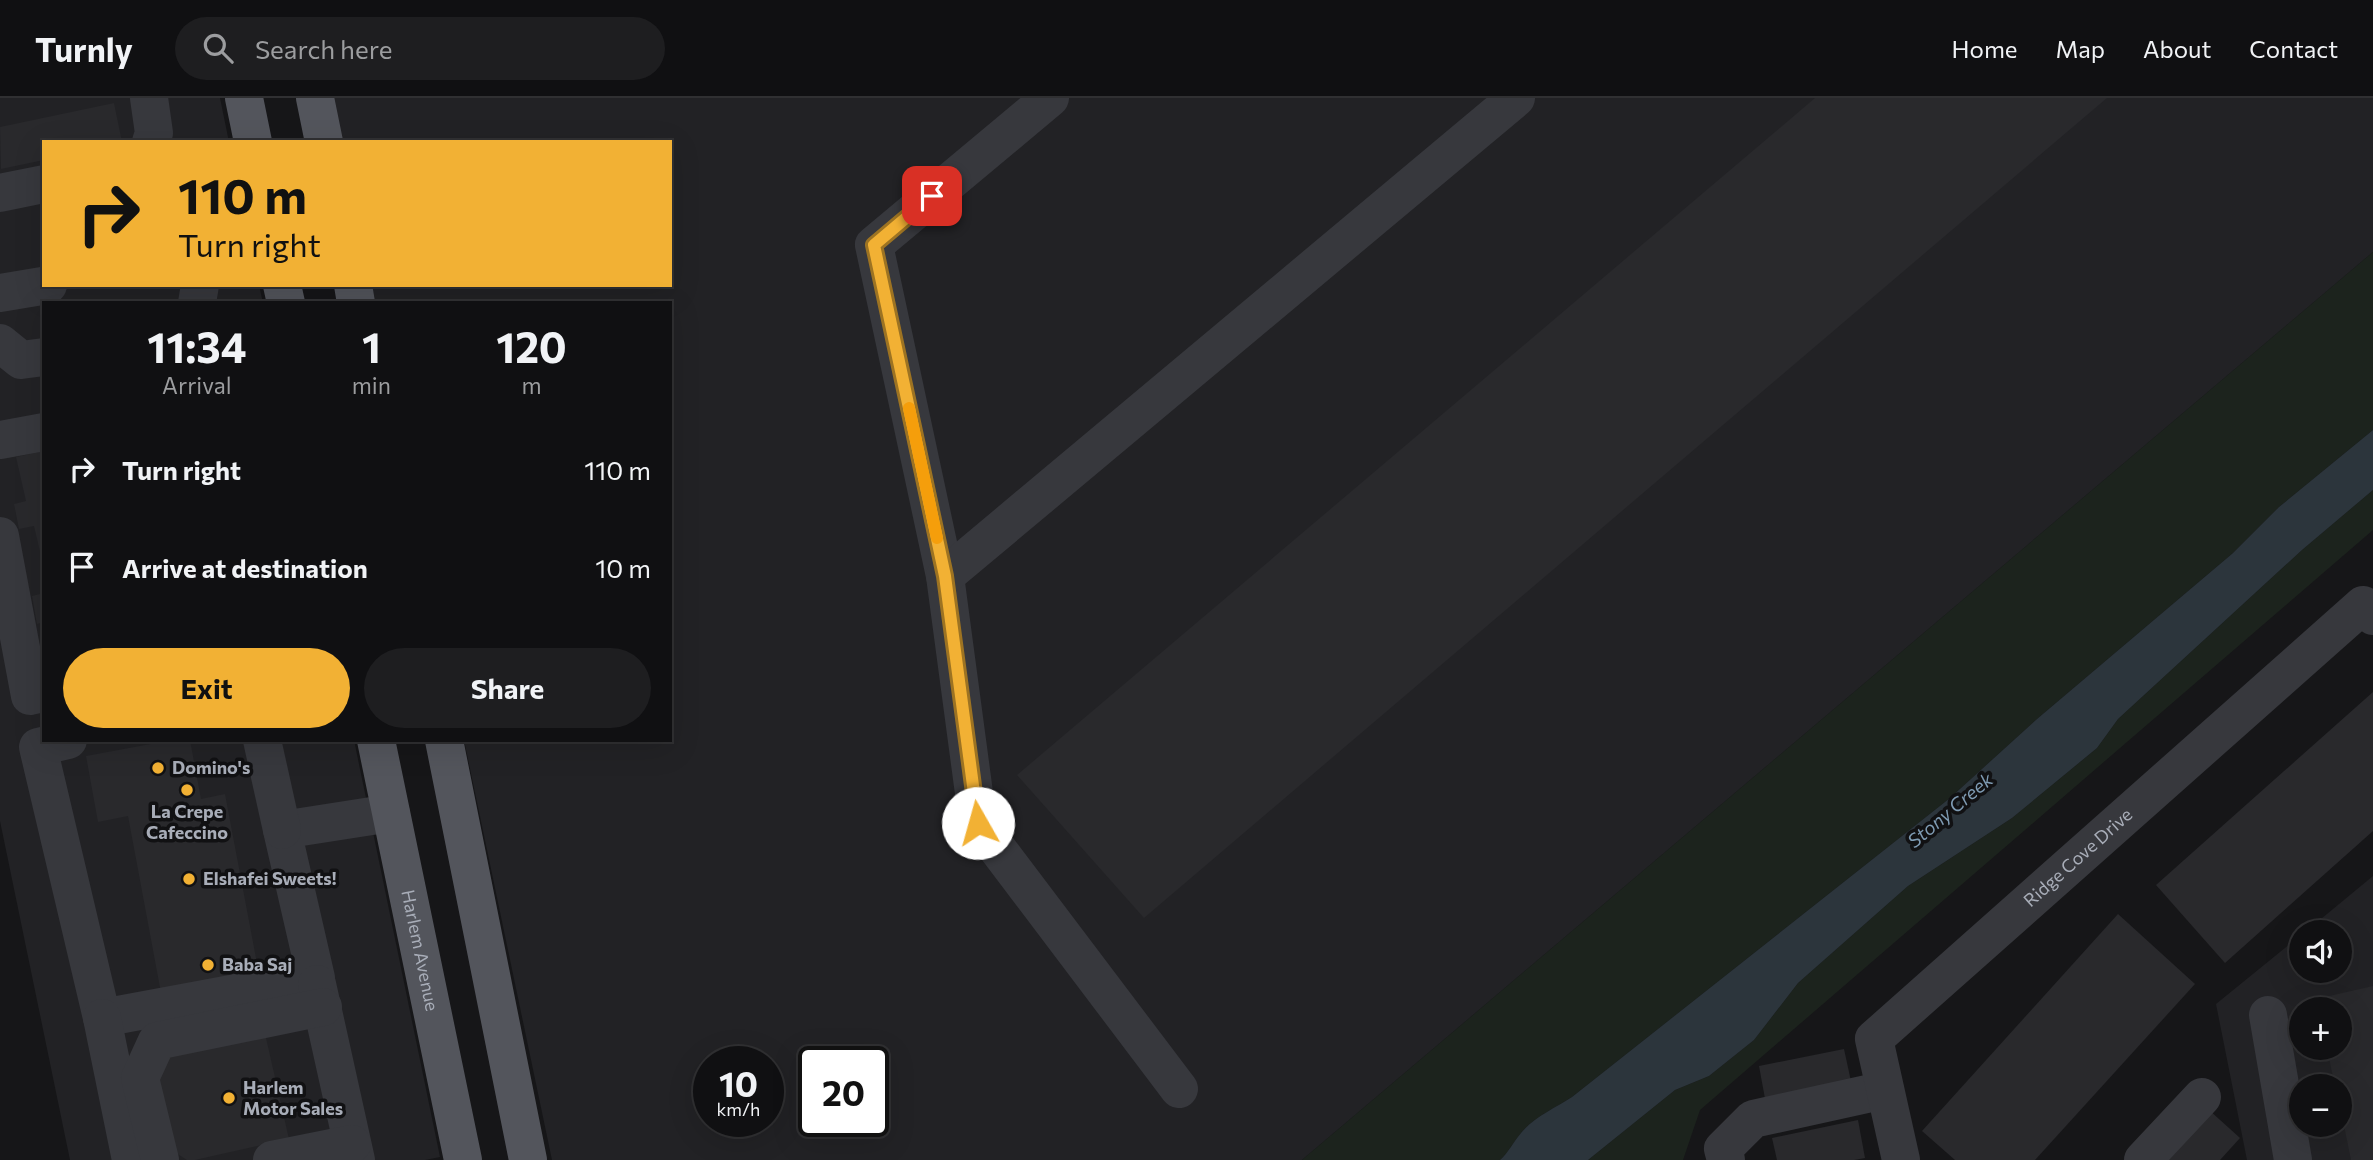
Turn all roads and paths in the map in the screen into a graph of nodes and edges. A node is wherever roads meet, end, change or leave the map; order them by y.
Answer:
1 (149, 98) edge
2 (244, 98) edge
3 (315, 98) edge
4 (1050, 98) edge
5 (1516, 98) edge
6 (152, 140) edge
7 (253, 140) edge
8 (324, 140) edge
9 (42, 184) edge
10 (0, 194) edge
11 (42, 286) edge
12 (0, 293) edge
13 (0, 343) edge
14 (42, 357) edge
15 (42, 432) edge
16 (0, 440) edge
17 (0, 536) edge
18 (945, 576) junction
19 (2370, 606) edge
20 (42, 693) edge
21 (59, 742) edge
22 (262, 742) edge
23 (376, 742) edge
24 (444, 742) edge
25 (391, 813) junction
26 (282, 830) junction
27 (319, 993) junction
28 (2268, 1015) dead end
29 (105, 1034) junction
30 (157, 1041) junction
31 (1179, 1090) dead end
32 (1885, 1090) junction
33 (2202, 1097) dead end
34 (354, 1152) edge
35 (131, 1160) edge
36 (160, 1160) edge
37 (272, 1160) edge
38 (463, 1160) edge
39 (528, 1160) edge
40 (1726, 1160) edge
41 (1901, 1160) edge
42 (2143, 1160) edge
43 (2293, 1160) edge

1 - 6 street
2 - 7 main road
3 - 8 main road
4 - 18 street
5 - 18 street
9 - 10 street
11 - 12 street
13 - 14 street
15 - 16 street
17 - 20 street
18 - 31 street
19 - 32 street, Ridge Cove Drive
21 - 29 street
22 - 26 street
23 - 25 main road, Harlem Avenue
24 - 39 main road
25 - 26 street
25 - 38 main road, Harlem Avenue
26 - 27 street
27 - 29 street
27 - 30 street
27 - 34 street
28 - 43 street
29 - 30 street
29 - 35 street
30 - 36 street
32 - 40 street
32 - 41 street, Ridge Cove Drive
33 - 42 street
34 - 37 street

